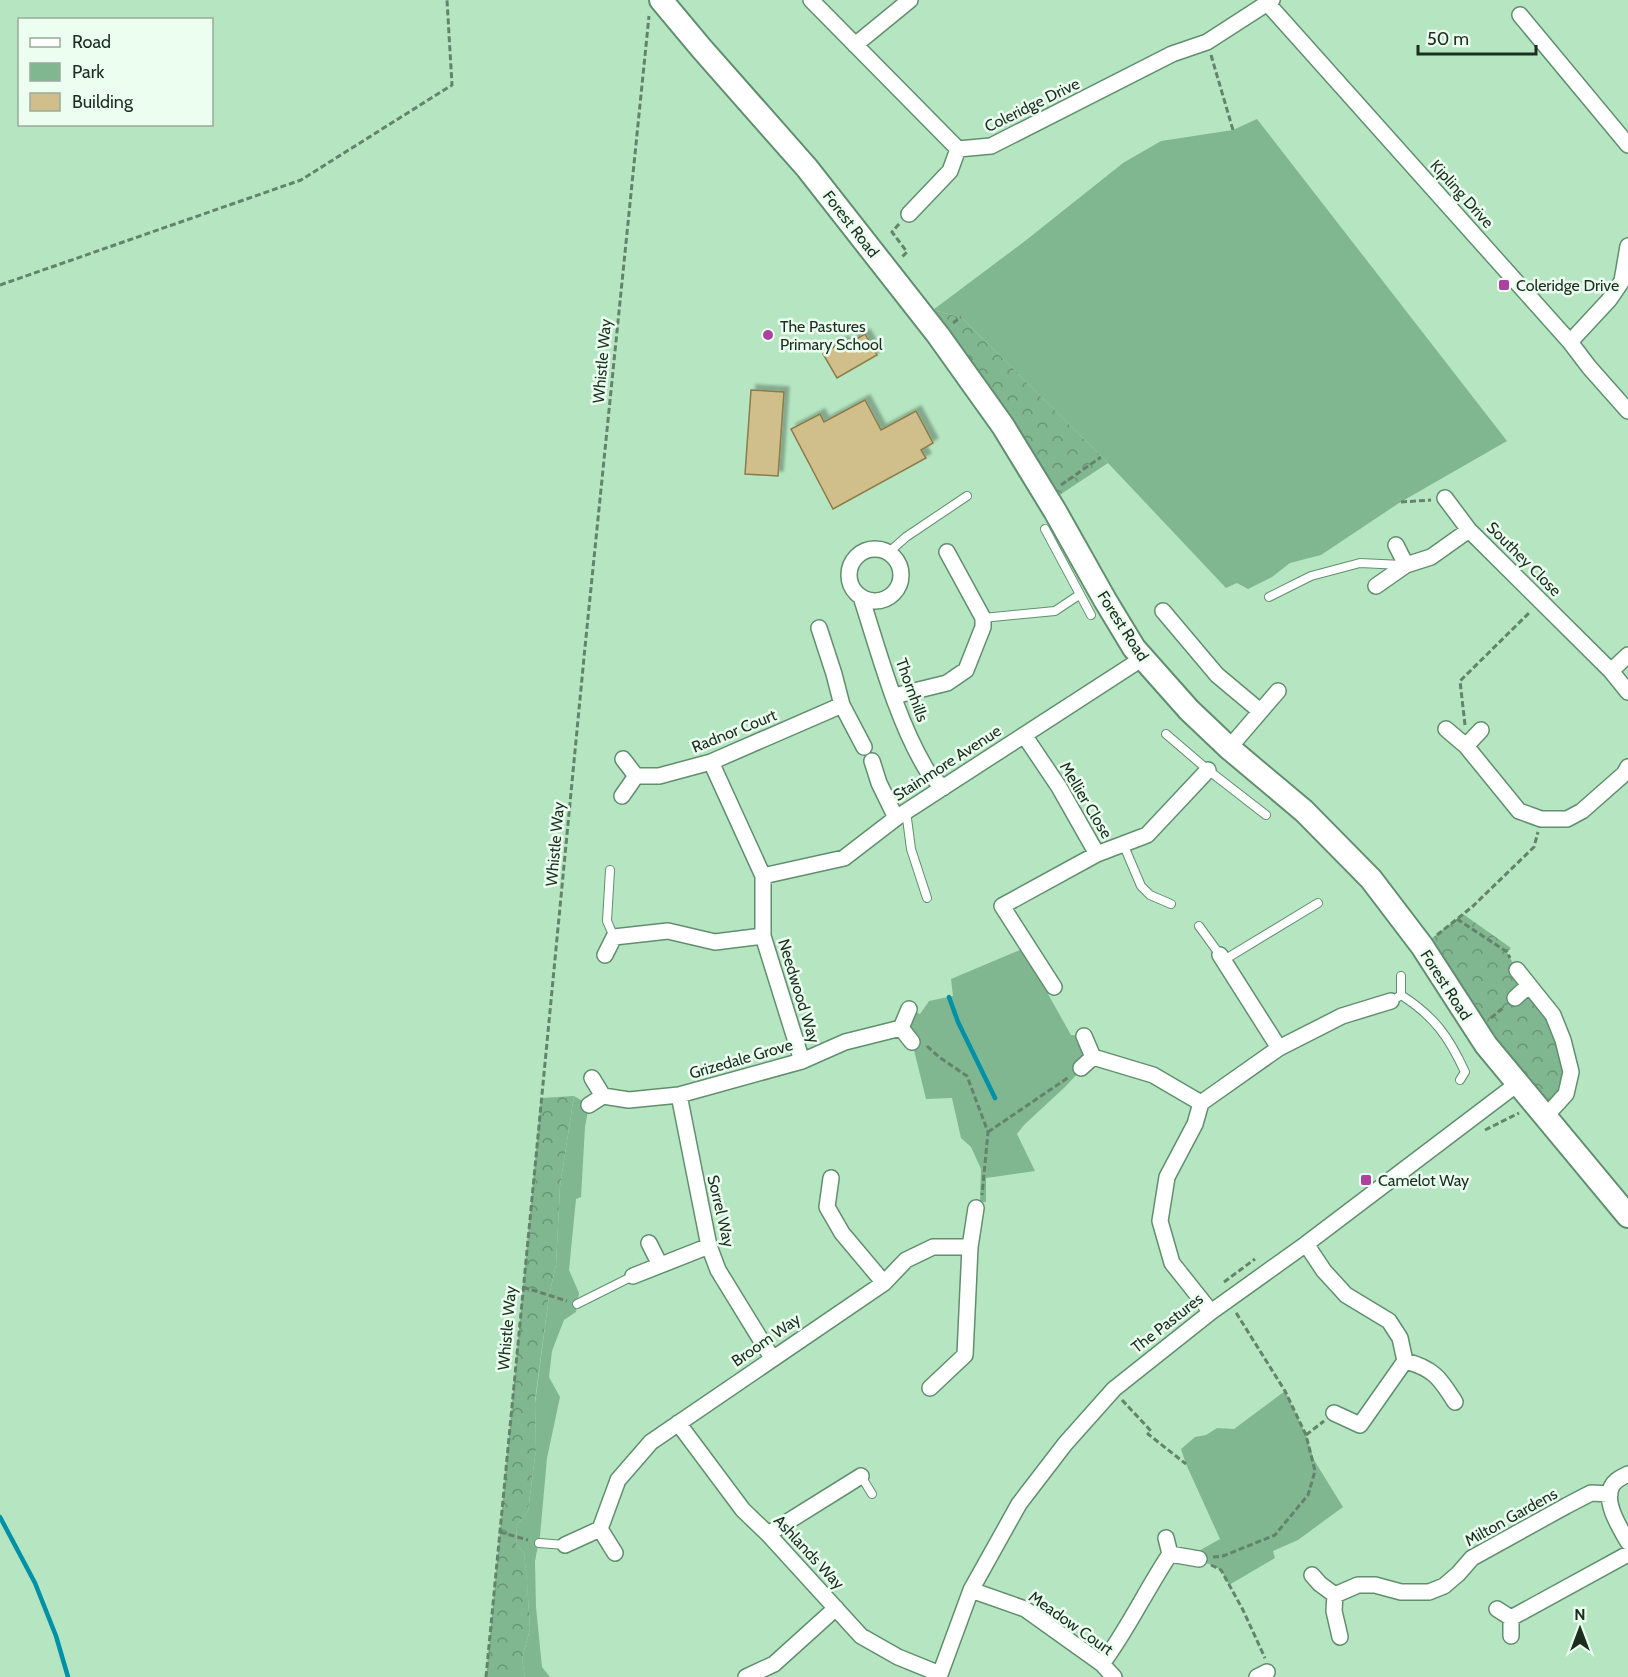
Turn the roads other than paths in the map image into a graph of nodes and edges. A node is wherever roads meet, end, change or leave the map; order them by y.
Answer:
1 (811, 0) edge
2 (910, 0) edge
3 (1270, 2) edge
4 (655, 7) edge
5 (1520, 15) dead end
6 (855, 45) junction
7 (1628, 145) edge
8 (958, 149) junction
9 (909, 214) road end
10 (1628, 246) edge
11 (1570, 342) junction
12 (1628, 411) edge
13 (967, 496) dead end
14 (1445, 498) road end
15 (1045, 529) dead end
16 (1469, 530) junction
17 (1395, 545) dead end
18 (889, 552) junction
19 (947, 552) dead end
20 (1406, 565) junction
21 (1376, 586) dead end
22 (1079, 595) junction
23 (861, 597) junction
24 (1269, 597) dead end
25 (1163, 612) dead end
26 (1091, 615) dead end
27 (983, 618) junction
28 (819, 628) dead end
29 (1628, 655) edge
30 (1143, 658) junction
31 (1611, 671) junction
32 (1278, 691) dead end
33 (1628, 692) edge
34 (894, 696) junction
35 (842, 705) junction
36 (1260, 711) junction
37 (1446, 729) dead end
38 (1480, 730) dead end
39 (1166, 734) dead end
40 (1024, 735) junction
41 (1466, 746) junction
42 (864, 747) dead end
43 (1229, 748) junction
44 (623, 759) dead end
45 (872, 761) dead end
46 (711, 762) junction
47 (1628, 768) edge
48 (1208, 770) junction
49 (636, 776) junction
50 (943, 788) junction
51 (622, 796) dead end
52 (901, 814) junction
53 (1266, 815) dead end
54 (1124, 846) junction
55 (1097, 854) junction
56 (610, 870) dead end
57 (763, 876) junction
58 (927, 898) dead end
59 (1318, 903) dead end
60 (1171, 904) dead end
61 (1199, 926) dead end
62 (763, 936) junction
63 (614, 937) junction
64 (605, 955) dead end
65 (1222, 957) junction
66 (1517, 970) road end
67 (1401, 976) dead end
68 (1529, 985) junction
69 (1054, 987) dead end
70 (1396, 998) junction
71 (1515, 998) road end
72 (909, 1009) dead end
73 (901, 1028) junction
74 (1084, 1036) dead end
75 (919, 1043) road end
76 (1279, 1048) junction
77 (1093, 1057) junction
78 (802, 1061) junction
79 (1081, 1068) road end
80 (592, 1077) dead end
81 (1461, 1080) dead end
82 (1517, 1084) junction
83 (679, 1095) junction
84 (603, 1096) junction
85 (1201, 1103) junction
86 (589, 1105) dead end
87 (1535, 1113) junction
88 (831, 1178) dead end
89 (976, 1208) road end
90 (1628, 1216) edge
91 (649, 1243) dead end
92 (1306, 1244) junction
93 (709, 1246) junction
94 (970, 1247) junction
95 (660, 1265) junction
96 (633, 1276) joint
97 (884, 1283) junction
98 (577, 1304) road end
99 (1218, 1314) junction
100 (772, 1358) junction
101 (1405, 1361) junction
102 (930, 1388) dead end
103 (1455, 1402) dead end
104 (1334, 1413) road end
105 (678, 1423) junction
106 (1628, 1474) edge
107 (861, 1476) joint
108 (872, 1494) dead end
109 (1610, 1494) junction
110 (600, 1529) junction
111 (768, 1534) junction
112 (1166, 1538) dead end
113 (1628, 1542) edge
114 (538, 1543) road end
115 (565, 1545) joint
116 (615, 1553) dead end
117 (1170, 1554) junction
118 (1628, 1554) edge
119 (1199, 1559) road end
120 (1312, 1575) dead end
121 (972, 1590) junction
122 (1335, 1595) junction
123 (836, 1608) junction
124 (1497, 1609) dead end
125 (1511, 1618) junction
126 (1511, 1636) dead end
127 (1340, 1637) dead end
128 (1102, 1664) junction
129 (940, 1676) edge
130 (746, 1677) edge
131 (1114, 1677) edge

1 - 6 street
2 - 6 street
3 - 8 street, Coleridge Drive
3 - 11 street, Kipling Drive
4 - 30 street, Forest Road
5 - 7 street
6 - 8 street
8 - 9 street
10 - 11 street
11 - 12 street, Kipling Drive
13 - 18 lane
14 - 16 street
15 - 22 lane
16 - 20 street, Southey Close
16 - 31 street, Southey Close
17 - 20 street
18 - 23 street
18 - 23 street, Thornhills
19 - 27 street
20 - 21 street, Southey Close
20 - 24 lane
22 - 26 lane
22 - 27 lane
23 - 34 street, Thornhills
25 - 36 street
27 - 34 street
28 - 35 street
29 - 31 street
30 - 40 street, Stainmore Avenue
30 - 43 street, Forest Road
31 - 33 street, Southey Close
32 - 36 street
34 - 50 street, Thornhills
35 - 42 street
35 - 46 street, Radnor Court
36 - 43 street
37 - 41 street
38 - 41 street
39 - 48 lane
40 - 50 street, Stainmore Avenue
40 - 55 street, Mellier Close
41 - 47 street
43 - 82 street, Forest Road
44 - 49 street
45 - 52 street
46 - 49 street, Radnor Court
46 - 57 street, Needwood Way
48 - 53 lane
48 - 54 street, Mellier Close
49 - 51 street
50 - 52 street, Stainmore Avenue
52 - 57 street, Stainmore Avenue
52 - 58 lane
54 - 55 street, Mellier Close
54 - 60 lane
55 - 69 street
56 - 63 lane
57 - 62 street, Needwood Way
59 - 65 lane
61 - 65 lane
62 - 63 street
62 - 78 street, Needwood Way
63 - 64 street
65 - 76 street
66 - 68 street
67 - 70 lane
68 - 71 street
68 - 87 street
70 - 76 street
70 - 81 lane
72 - 73 street
73 - 75 street
73 - 78 street, Grizedale Grove
74 - 77 street
76 - 85 street
77 - 79 street
77 - 85 street
78 - 83 street, Grizedale Grove
80 - 84 street
82 - 87 street, Forest Road
82 - 92 street, The Pastures
83 - 84 street, Grizedale Grove
83 - 93 street, Sorrel Way
84 - 86 street
85 - 99 street
87 - 90 street, Forest Road
88 - 97 street
89 - 94 street
91 - 95 street
92 - 99 street, The Pastures
92 - 101 street
93 - 95 street
93 - 100 street, Sorrel Way
94 - 97 street, Broom Way
94 - 102 street
95 - 96 street
96 - 98 lane
97 - 100 street, Broom Way
99 - 121 street, The Pastures
100 - 105 street, Broom Way
101 - 103 street
101 - 104 street
105 - 110 street, Broom Way
105 - 111 street, Ashlands Way
106 - 109 street
107 - 108 lane
107 - 111 street
109 - 113 street
109 - 122 street, Milton Gardens
110 - 115 street
110 - 116 street
111 - 123 street, Ashlands Way
112 - 117 street
114 - 115 lane
117 - 119 street
117 - 128 street
118 - 125 street
120 - 122 street
121 - 128 street, Meadow Court
121 - 129 street, The Pastures
122 - 127 street
123 - 129 street, Ashlands Way
123 - 130 street
124 - 125 street
125 - 126 street
128 - 131 street, Meadow Court

